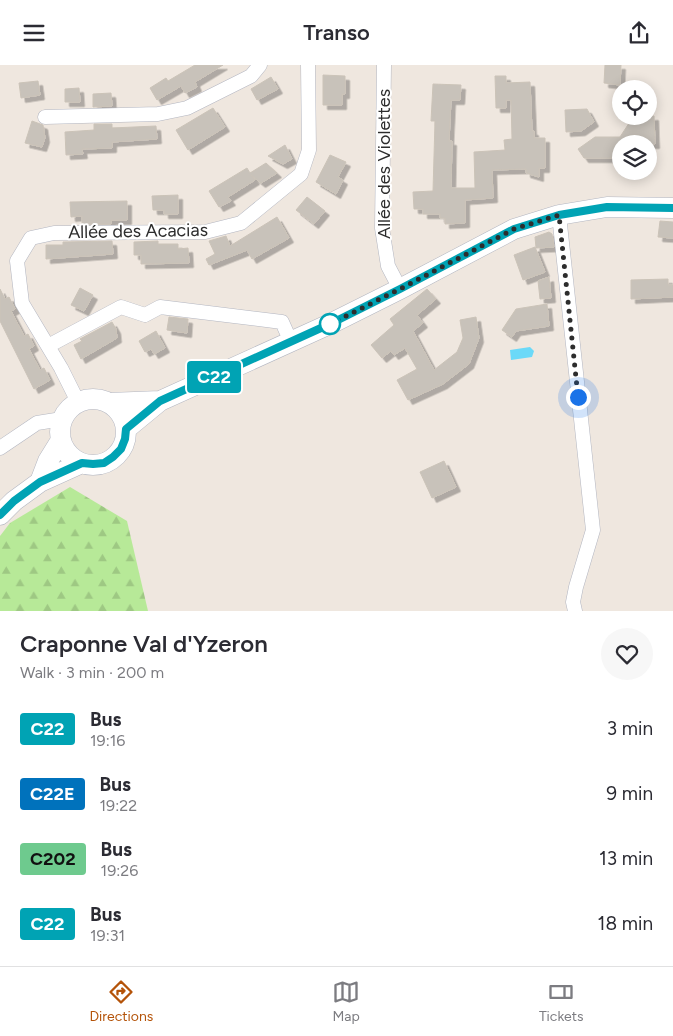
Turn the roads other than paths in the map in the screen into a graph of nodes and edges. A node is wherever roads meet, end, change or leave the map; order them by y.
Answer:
1 (260, 65) edge
2 (308, 65) edge
3 (384, 65) edge
4 (45, 117) dead end
5 (673, 208) edge
6 (559, 215) junction
7 (400, 289) junction
8 (291, 342) junction
9 (48, 346) junction
10 (160, 401) junction
11 (78, 402) junction
12 (109, 403) junction
13 (62, 419) junction
14 (126, 429) junction
15 (61, 440) junction
16 (0, 449) edge
17 (82, 463) junction
18 (40, 482) junction
19 (0, 515) edge
20 (575, 611) edge

1 - 4 street
2 - 9 street, Allée des Acacias
3 - 7 street, Allée des Violettes
5 - 6 main road
6 - 7 main road
6 - 20 street
7 - 8 main road
8 - 9 street
8 - 10 main road
9 - 11 street, Allée des Acacias
10 - 12 main road
10 - 14 main road
11 - 12 main road
11 - 13 main road
12 - 14 main road
13 - 15 main road
13 - 16 street
14 - 17 main road
15 - 17 main road
15 - 18 main road
17 - 18 main road
18 - 19 main road

